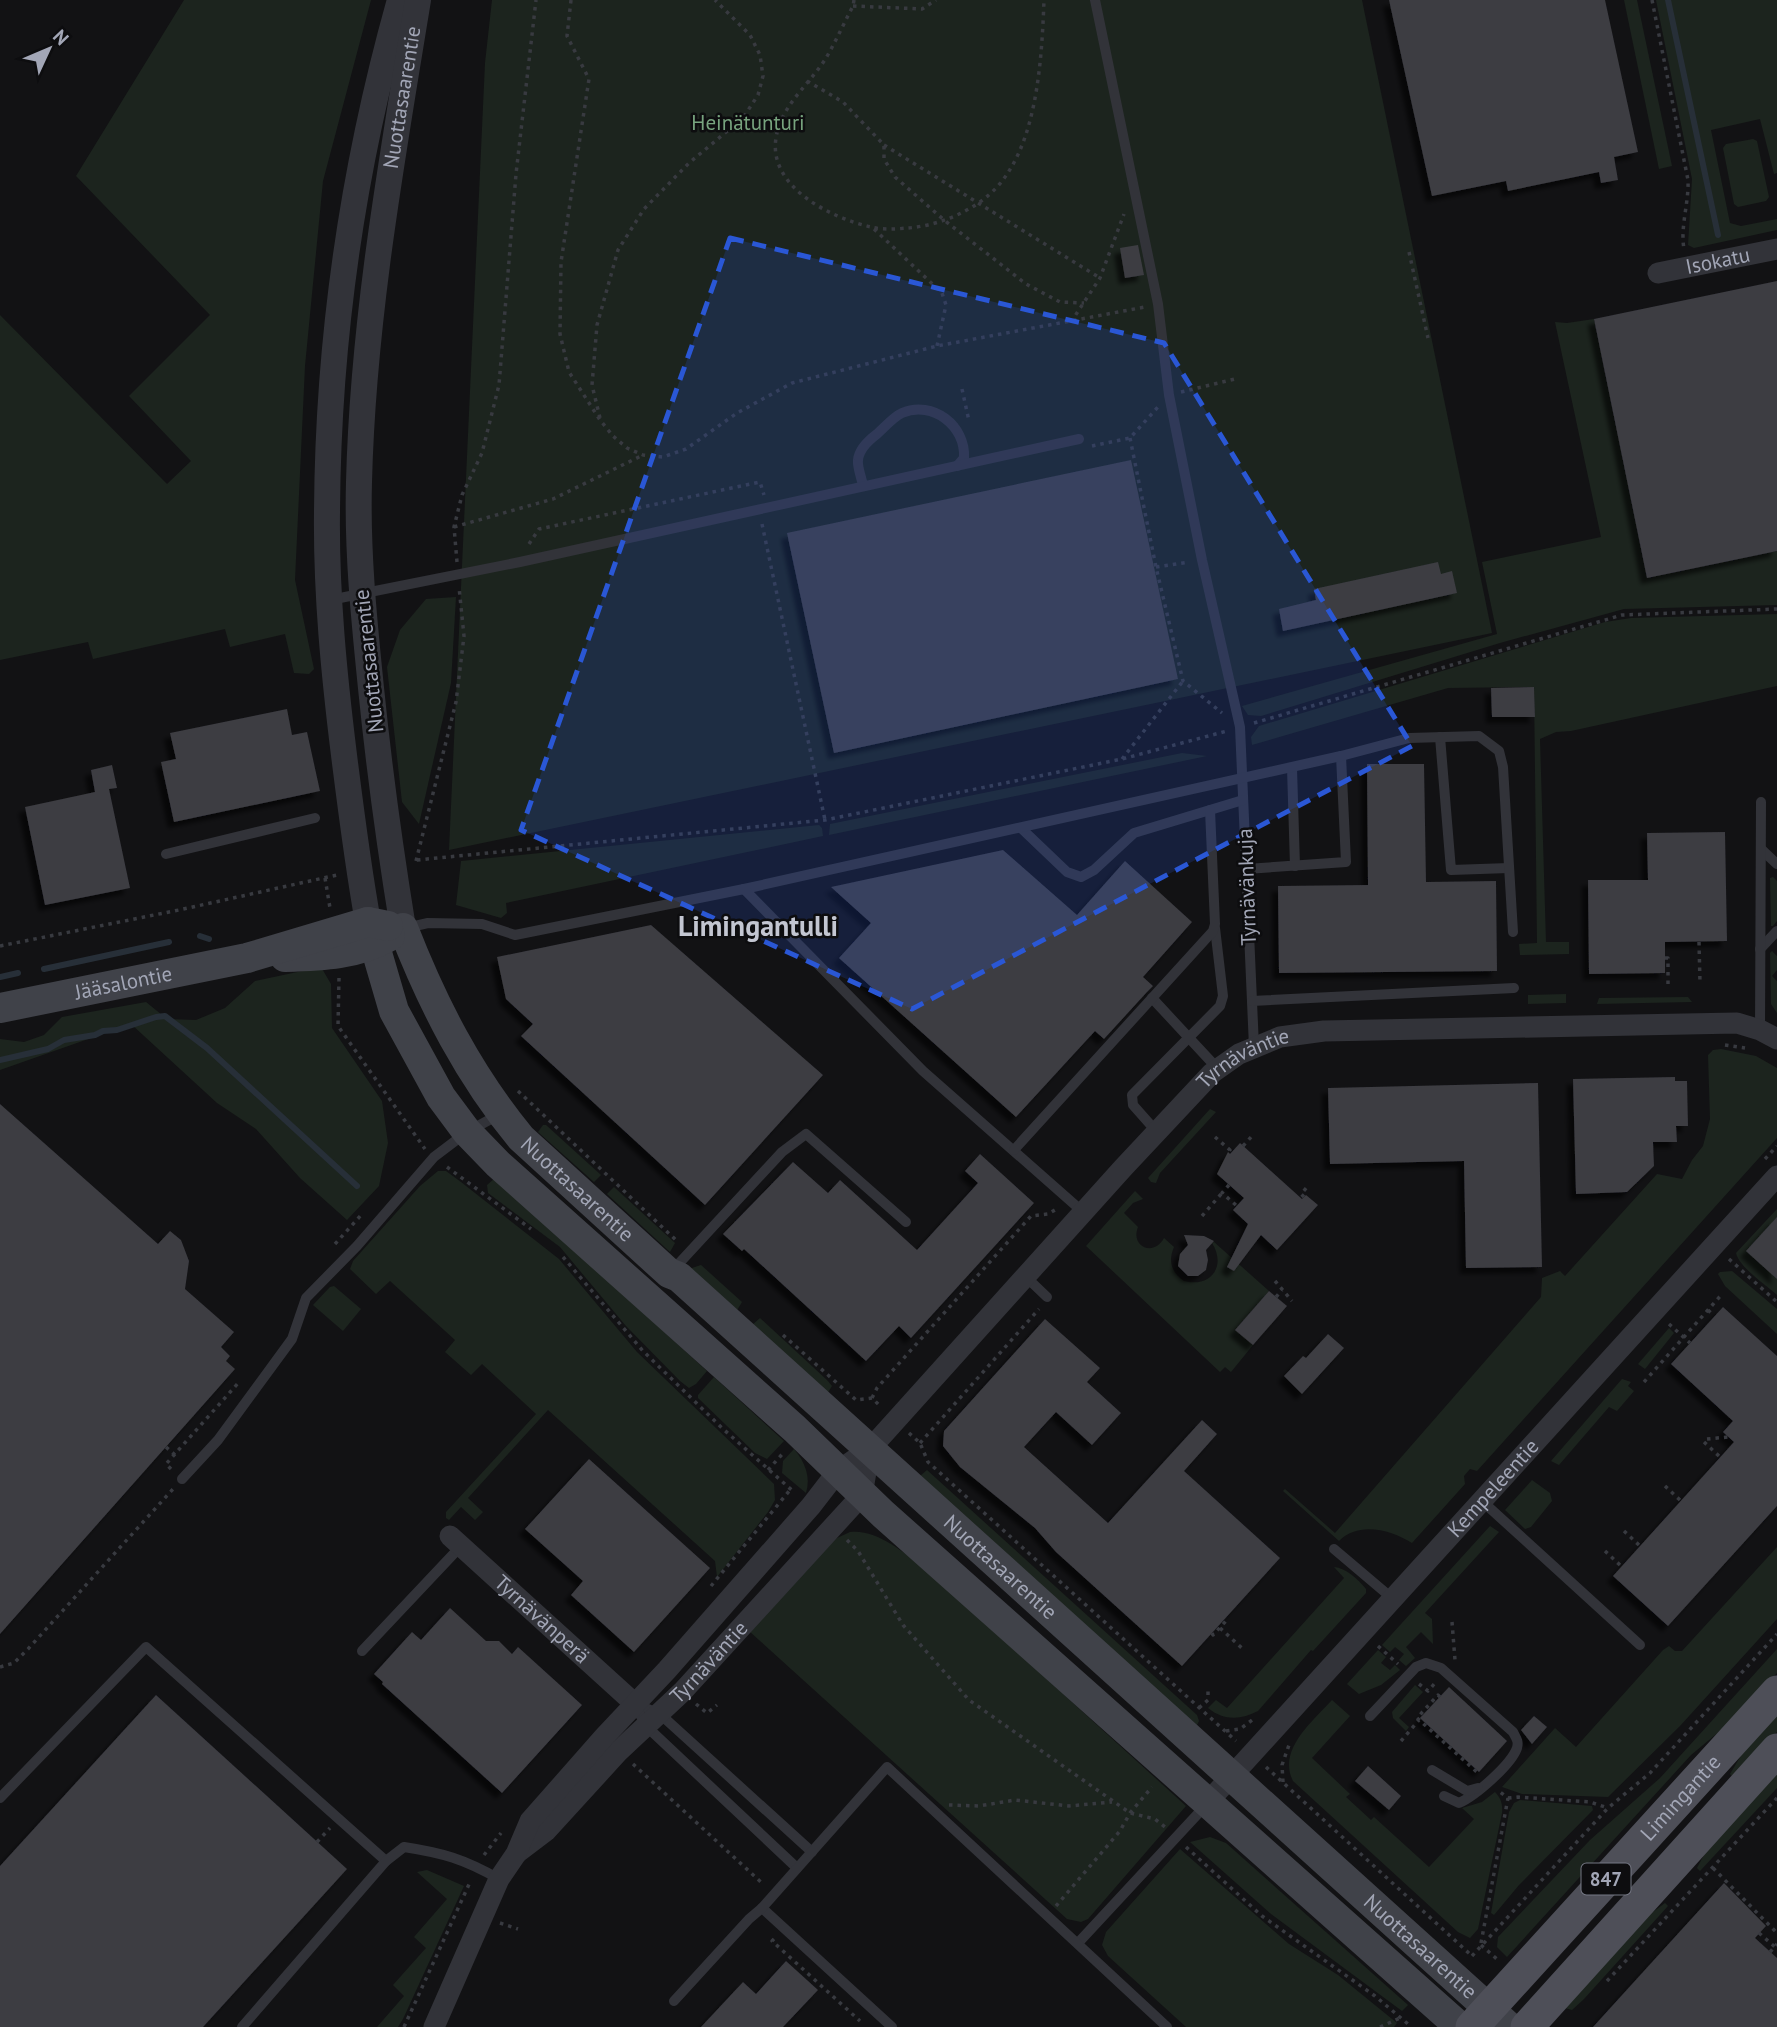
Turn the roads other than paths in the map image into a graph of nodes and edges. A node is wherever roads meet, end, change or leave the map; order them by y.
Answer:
1 (400, 0) edge
2 (418, 0) edge
3 (1095, 0) edge
4 (1777, 249) edge
5 (1658, 274) dead end
6 (1079, 439) dead end
7 (957, 466) junction
8 (863, 486) junction
9 (361, 593) junction
10 (330, 600) junction
11 (1440, 737) junction
12 (1341, 756) junction
13 (1292, 768) junction
14 (1242, 779) junction
15 (1243, 800) junction
16 (1761, 802) dead end
17 (1210, 810) junction
18 (315, 818) dead end
19 (1021, 829) junction
20 (1761, 849) junction
21 (166, 854) dead end
22 (1777, 864) edge
23 (1295, 866) junction
24 (1509, 868) junction
25 (1246, 869) junction
26 (744, 890) junction
27 (1215, 928) junction
28 (403, 929) junction
29 (1777, 931) edge
30 (1513, 932) dead end
31 (371, 934) junction
32 (1760, 948) junction
33 (1514, 988) dead end
34 (1152, 998) junction
35 (1252, 1001) junction
36 (0, 1008) edge
37 (1769, 1035) edge
38 (1188, 1037) junction
39 (1254, 1047) junction
40 (1217, 1069) junction
41 (508, 1101) junction
42 (1156, 1131) junction
43 (467, 1132) junction
44 (1014, 1150) junction
45 (1777, 1176) edge
46 (1075, 1206) junction
47 (906, 1222) dead end
48 (679, 1263) junction
49 (1025, 1276) junction
50 (1047, 1297) road end
51 (870, 1449) junction
52 (838, 1471) junction
53 (182, 1479) road end
54 (862, 1495) junction
55 (1482, 1501) junction
56 (456, 1541) joint
57 (1334, 1549) dead end
58 (1393, 1599) junction
59 (1640, 1645) dead end
60 (362, 1651) dead end
61 (1777, 1692) edge
62 (634, 1703) junction
63 (1370, 1716) dead end
64 (653, 1720) junction
65 (1777, 1751) edge
66 (1432, 1770) dead end
67 (1232, 1777) junction
68 (1480, 1788) junction
69 (1444, 1796) dead end
70 (0, 1798) edge
71 (1208, 1802) junction
72 (813, 1852) junction
73 (516, 1854) junction
74 (386, 1861) junction
75 (797, 1868) junction
76 (499, 1879) junction
77 (762, 1908) junction
78 (1078, 1943) junction
79 (674, 2001) dead end
80 (1490, 2021) edge
81 (242, 2027) edge
82 (434, 2027) edge
83 (892, 2027) edge
84 (1167, 2027) edge
85 (1460, 2027) edge
86 (1527, 2027) edge

1 - 10 street, Nuottasaarentie
2 - 9 street, Nuottasaarentie
3 - 14 lane, Tyrnävänkuja
4 - 5 street, Isokatu
6 - 7 lane
7 - 8 lane
7 - 8 lane
8 - 9 lane
9 - 10 lane
9 - 28 street, Nuottasaarentie
10 - 31 street, Nuottasaarentie
11 - 12 lane
11 - 24 lane
11 - 24 lane
12 - 13 lane
12 - 23 lane
13 - 14 lane
13 - 23 lane
14 - 15 lane, Tyrnävänkuja
14 - 19 lane
15 - 17 lane
15 - 25 lane, Tyrnävänkuja
16 - 20 lane
17 - 19 lane
17 - 27 lane
18 - 21 lane
19 - 26 lane
20 - 22 lane
20 - 32 lane
23 - 25 lane
24 - 30 lane
25 - 35 lane, Tyrnävänkuja
26 - 28 lane
26 - 44 lane
27 - 34 lane
27 - 38 lane
28 - 31 main road, Jääsalontie
28 - 41 main road, Nuottasaarentie
29 - 32 lane
31 - 36 main road, Jääsalontie
31 - 43 main road, Nuottasaarentie
32 - 37 lane
33 - 35 lane
34 - 38 lane
34 - 44 lane
35 - 39 lane, Tyrnävänkuja
37 - 39 street, Tyrnäväntie
38 - 40 lane
38 - 42 lane
39 - 40 street, Tyrnäväntie
40 - 42 street, Tyrnäväntie
41 - 43 lane
41 - 48 main road, Nuottasaarentie
42 - 46 street, Tyrnäväntie
43 - 52 main road, Nuottasaarentie
43 - 53 lane
44 - 46 lane
45 - 55 street, Kempeleentie
46 - 49 street, Tyrnäväntie
47 - 48 lane
48 - 51 main road, Nuottasaarentie
49 - 50 lane
49 - 51 street, Tyrnäväntie
51 - 52 street, Tyrnäväntie
51 - 54 street
51 - 67 main road, Nuottasaarentie
52 - 54 main road, Nuottasaarentie
52 - 62 street, Tyrnäväntie
54 - 64 street, Tyrnäväntie
54 - 71 main road, Nuottasaarentie
55 - 58 street, Kempeleentie
55 - 59 lane
56 - 60 lane
56 - 62 street, Tyrnävänperä
57 - 58 lane
58 - 67 street, Kempeleentie
61 - 80 main road, Limingantie / 847
62 - 64 lane
62 - 64 lane
62 - 73 street, Tyrnäväntie
63 - 68 lane
64 - 72 lane
64 - 73 street, Tyrnäväntie
64 - 75 lane
65 - 86 main road, Limingantie
66 - 68 lane
67 - 71 street, Kempeleentie
67 - 80 main road, Nuottasaarentie
68 - 69 lane
70 - 74 lane
71 - 78 lane
71 - 85 main road, Nuottasaarentie
72 - 75 lane
72 - 78 lane
73 - 76 street, Tyrnäväntie
74 - 76 lane
74 - 81 lane
75 - 77 lane
76 - 82 street, Tyrnäväntie
77 - 79 lane
77 - 83 lane
78 - 84 lane

